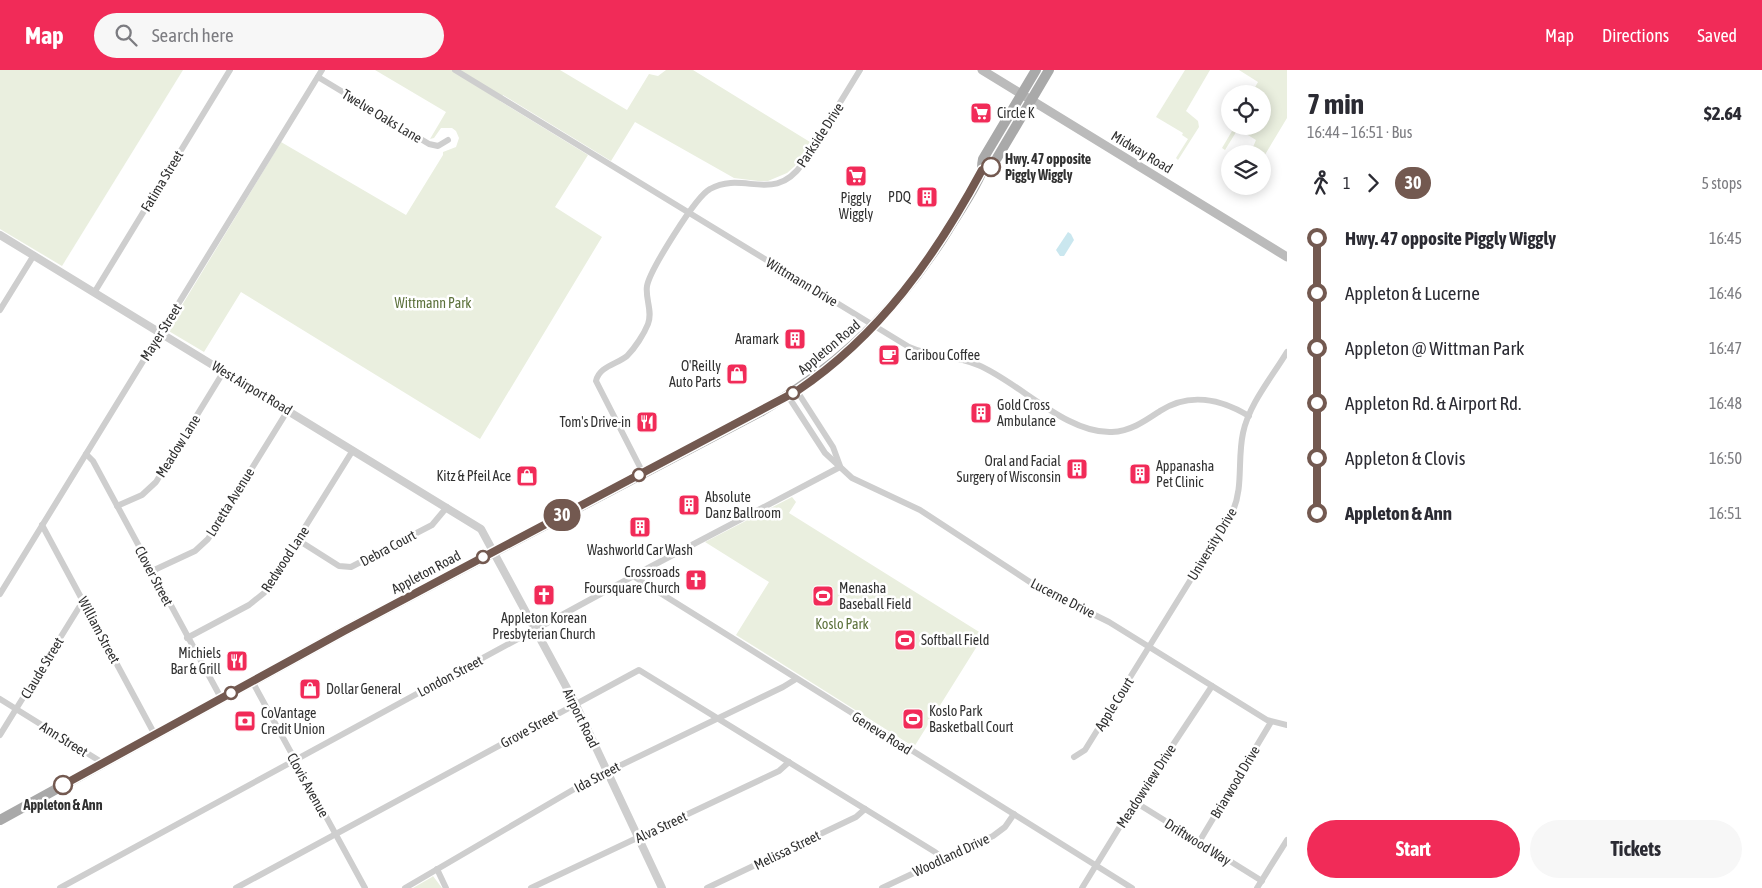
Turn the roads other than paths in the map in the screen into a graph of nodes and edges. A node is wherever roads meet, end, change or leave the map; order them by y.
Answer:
1 (230, 70) edge
2 (322, 70) edge
3 (455, 70) edge
4 (860, 70) edge
5 (982, 70) edge
6 (1036, 70) edge
7 (1049, 70) edge
8 (318, 77) junction
9 (1026, 98) junction
10 (448, 140) dead end
11 (689, 212) junction
12 (0, 235) edge
13 (34, 255) junction
14 (1287, 257) edge
15 (94, 292) junction
16 (0, 310) edge
17 (875, 326) junction
18 (161, 333) junction
19 (1287, 352) edge
20 (224, 371) junction
21 (797, 391) junction
22 (788, 396) junction
23 (288, 410) junction
24 (1249, 416) junction
25 (353, 450) junction
26 (86, 454) junction
27 (840, 467) junction
28 (643, 473) junction
29 (117, 506) junction
30 (447, 507) junction
31 (42, 525) junction
32 (298, 540) junction
33 (493, 551) junction
34 (152, 571) junction
35 (633, 576) junction
36 (0, 594) edge
37 (83, 600) junction
38 (536, 630) junction
39 (188, 638) junction
40 (1149, 647) junction
41 (796, 679) junction
42 (252, 681) junction
43 (1212, 686) junction
44 (221, 698) junction
45 (0, 699) edge
46 (575, 704) junction
47 (16, 709) junction
48 (719, 719) junction
49 (1271, 722) junction
50 (1287, 725) edge
51 (0, 735) edge
52 (155, 735) junction
53 (1074, 757) dead end
54 (294, 760) junction
55 (789, 762) junction
56 (103, 763) junction
57 (607, 771) junction
58 (1135, 802) junction
59 (865, 809) junction
60 (1014, 814) junction
61 (0, 820) edge
62 (336, 834) junction
63 (639, 837) junction
64 (1287, 840) edge
65 (1199, 842) junction
66 (943, 859) junction
67 (1096, 865) junction
68 (436, 869) junction
69 (1262, 881) junction
70 (60, 888) edge
71 (236, 888) edge
72 (365, 888) edge
73 (405, 888) edge
74 (446, 888) edge
75 (531, 888) edge
76 (662, 888) edge
77 (707, 888) edge
78 (882, 888) edge
79 (1082, 888) edge
80 (1132, 888) edge
81 (1257, 888) edge

1 - 15 street, Fatima Street
2 - 8 street, Mayer Street
3 - 11 street, Wittmann Drive
4 - 11 street, Parkside Drive
5 - 9 main road, Midway Road
6 - 9 main road, Appleton Road
7 - 9 main road, Appleton Road
8 - 10 street, Twelve Oaks Lane
8 - 18 street, Mayer Street
9 - 14 main road, Midway Road
9 - 17 main road, Appleton Road
11 - 17 street, Wittmann Drive
11 - 28 street, Parkside Drive
12 - 13 street, West Airport Road
13 - 15 street, West Airport Road
13 - 16 street
15 - 18 street, West Airport Road
17 - 21 main road, Appleton Road
17 - 24 street, Wittmann Drive
18 - 20 street, West Airport Road
18 - 26 street, Mayer Street
19 - 24 street, University Drive
20 - 23 street, West Airport Road
20 - 29 street, Meadow Lane
21 - 22 main road, Appleton Road
21 - 27 street
22 - 27 street, Lucerne Drive
22 - 28 main road, Appleton Road
23 - 25 street, West Airport Road
23 - 34 street, Loretta Avenue
24 - 40 street, University Drive
25 - 30 street, West Airport Road
25 - 32 street, Redwood Lane
26 - 29 street, Clover Street
26 - 31 street, Mayer Street
27 - 35 street, London Street
27 - 40 street, Lucerne Drive
28 - 33 main road, Appleton Road
29 - 34 street, Clover Street
30 - 32 street, Debra Court
30 - 33 street, West Airport Road
31 - 36 street, Mayer Street
31 - 37 street, William Street
32 - 39 street, Redwood Lane
33 - 38 street, Airport Road
33 - 42 main road, Appleton Road
34 - 39 street, Clover Street
35 - 38 street, London Street
35 - 41 street, Geneva Road
37 - 47 street, Claude Street
37 - 52 street, William Street
38 - 46 street, Airport Road
38 - 54 street, London Street
39 - 44 street, Clover Street
40 - 43 street, Lucerne Drive
40 - 53 street, Apple Court
41 - 48 street, Ida Street
41 - 60 street, Geneva Road
42 - 44 main road, Appleton Road
42 - 54 street, Clovis Avenue
43 - 49 street, Lucerne Drive
43 - 58 street, Meadowview Drive
44 - 52 main road, Appleton Road
45 - 47 street, Ann Street
46 - 48 street, Grove Street
46 - 57 street, Airport Road
46 - 62 street, Grove Street
47 - 51 street, Claude Street
47 - 56 street, Ann Street
48 - 55 street, Grove Street
48 - 57 street, Ida Street
49 - 50 street, Lucerne Drive
49 - 65 street, Briarwood Drive
52 - 56 main road, Appleton Road
54 - 62 street, Clovis Avenue
54 - 70 street, London Street
55 - 59 street, Grove Street
55 - 63 street, Alva Street
56 - 61 main road, Appleton Road
57 - 63 street, Airport Road
57 - 68 street, Ida Street
58 - 65 street, Driftwood Way
58 - 67 street, Meadowview Drive
59 - 66 street, Grove Street
59 - 77 street, Melissa Street
60 - 66 street, Woodland Drive
60 - 67 street, Geneva Road
62 - 71 street, Grove Street
62 - 72 street, Clovis Avenue
63 - 75 street, Alva Street
63 - 76 street, Airport Road
64 - 69 street
65 - 69 street, Driftwood Way
66 - 78 street, Woodland Drive
67 - 79 street, Meadowview Drive
67 - 80 street, Geneva Road
68 - 73 street, Ida Street
68 - 74 street
69 - 81 street

